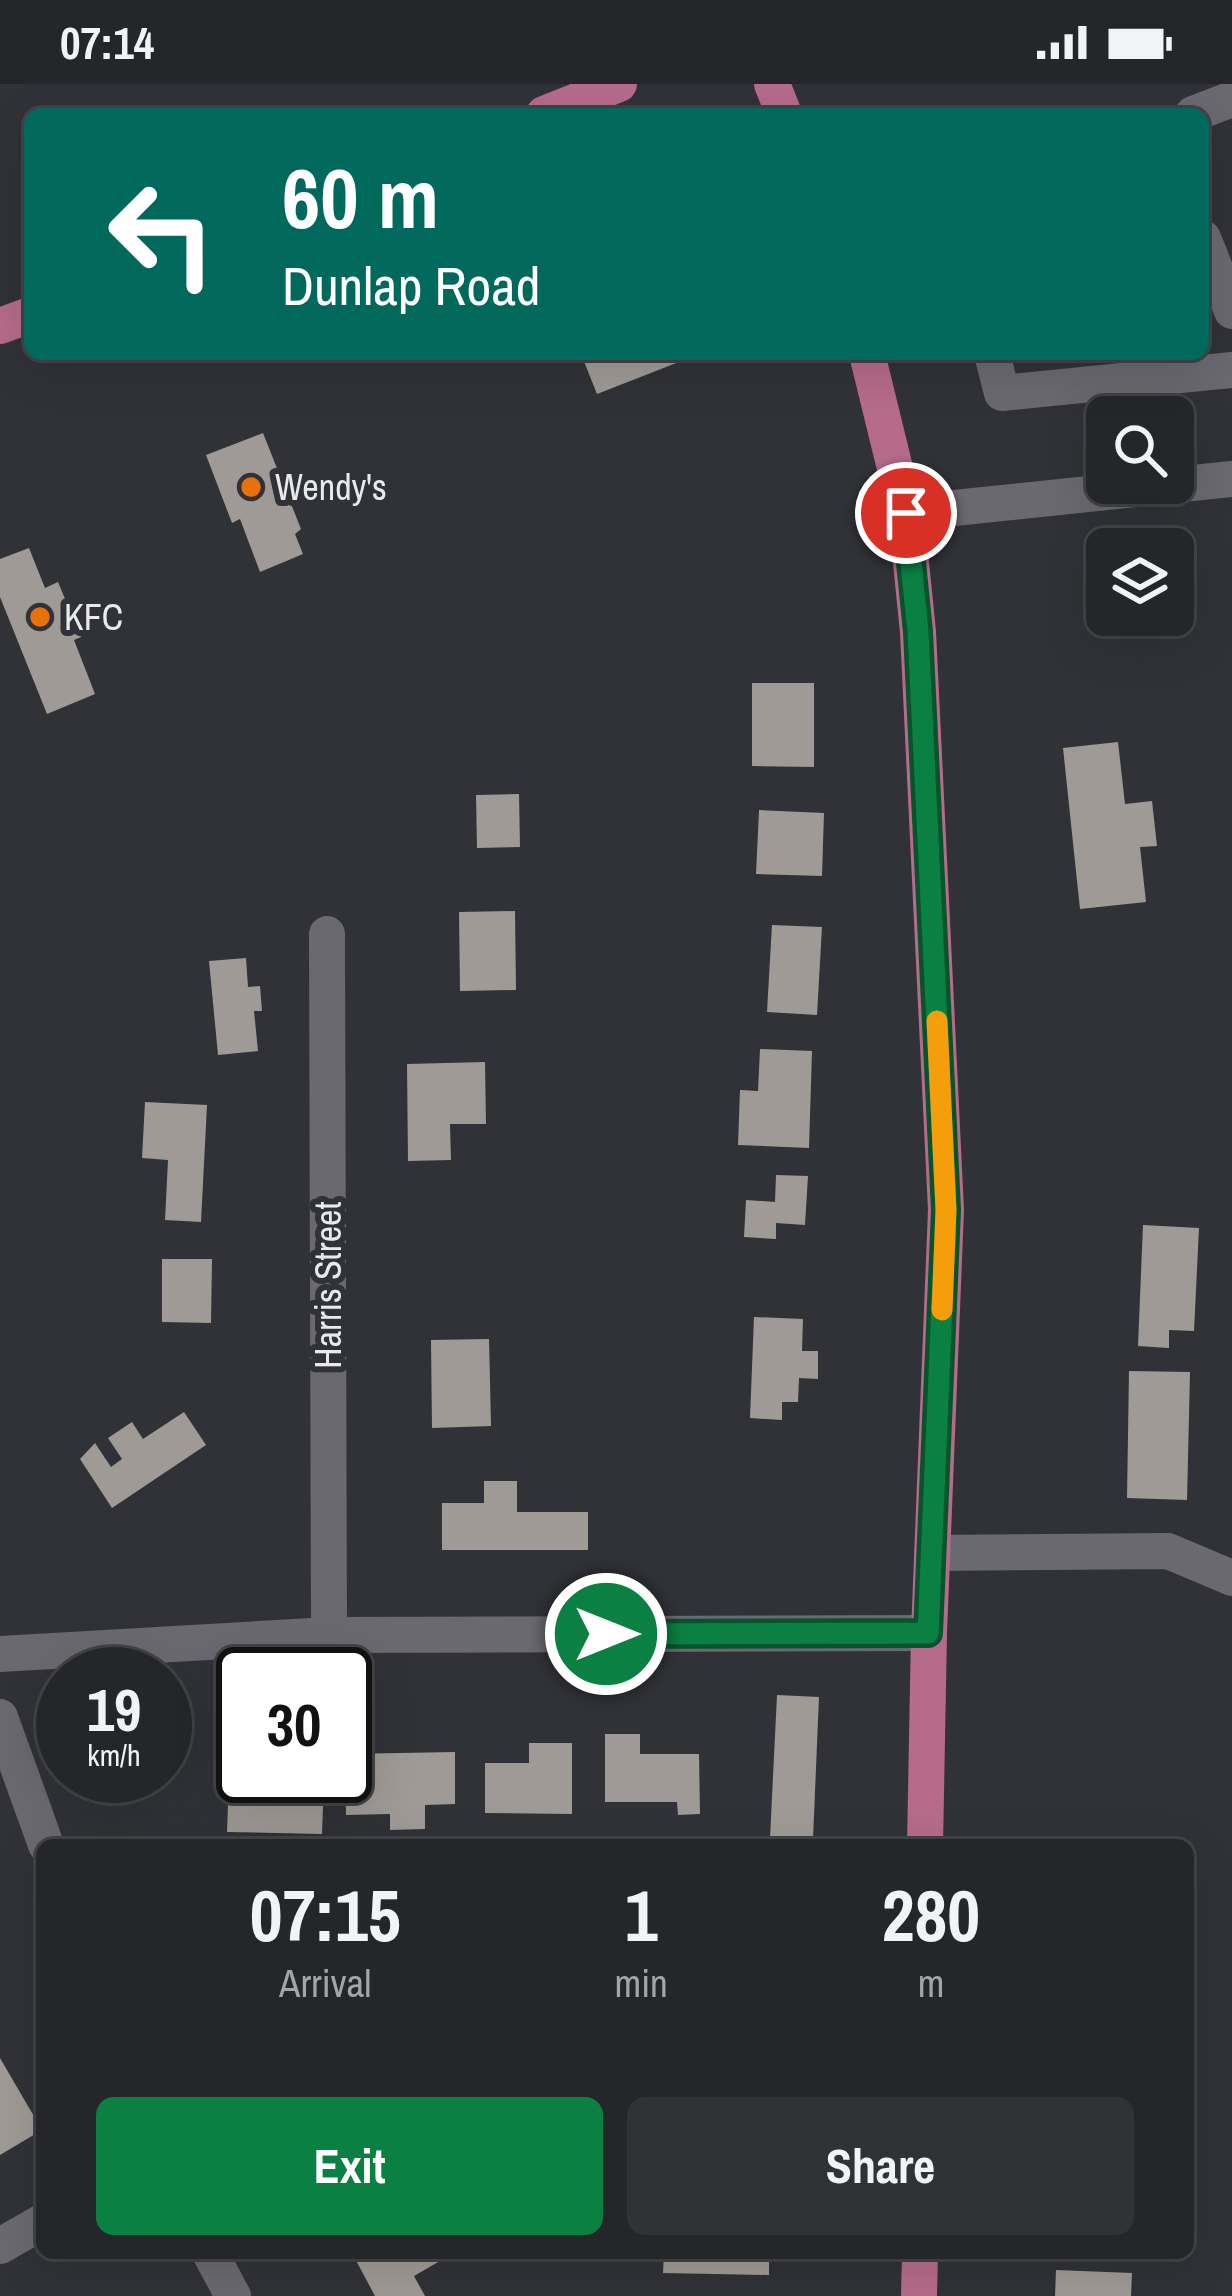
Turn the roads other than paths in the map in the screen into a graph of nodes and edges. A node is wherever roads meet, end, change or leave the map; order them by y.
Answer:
1 (619, 84) edge
2 (559, 108) edge
3 (1209, 253) edge
4 (1232, 311) edge
5 (868, 360) edge
6 (994, 360) edge
7 (1232, 370) edge
8 (1232, 479) edge
9 (906, 513) junction
10 (327, 934) dead end
11 (932, 1553) junction
12 (1232, 1578) edge
13 (928, 1633) junction
14 (329, 1635) junction
15 (0, 1654) edge
16 (0, 1718) edge
17 (44, 1839) edge
18 (926, 1839) edge
19 (36, 2225) edge
20 (0, 2246) edge
21 (213, 2259) edge
22 (920, 2259) edge
23 (233, 2296) edge
24 (919, 2296) edge

1 - 2 main road
3 - 4 street
5 - 9 main road
6 - 7 street
8 - 9 street
9 - 11 main road
10 - 14 street, Harris Street
11 - 12 street
11 - 13 main road
13 - 14 street
13 - 18 main road
14 - 15 street
16 - 17 street
19 - 20 street
21 - 23 street
22 - 24 main road

